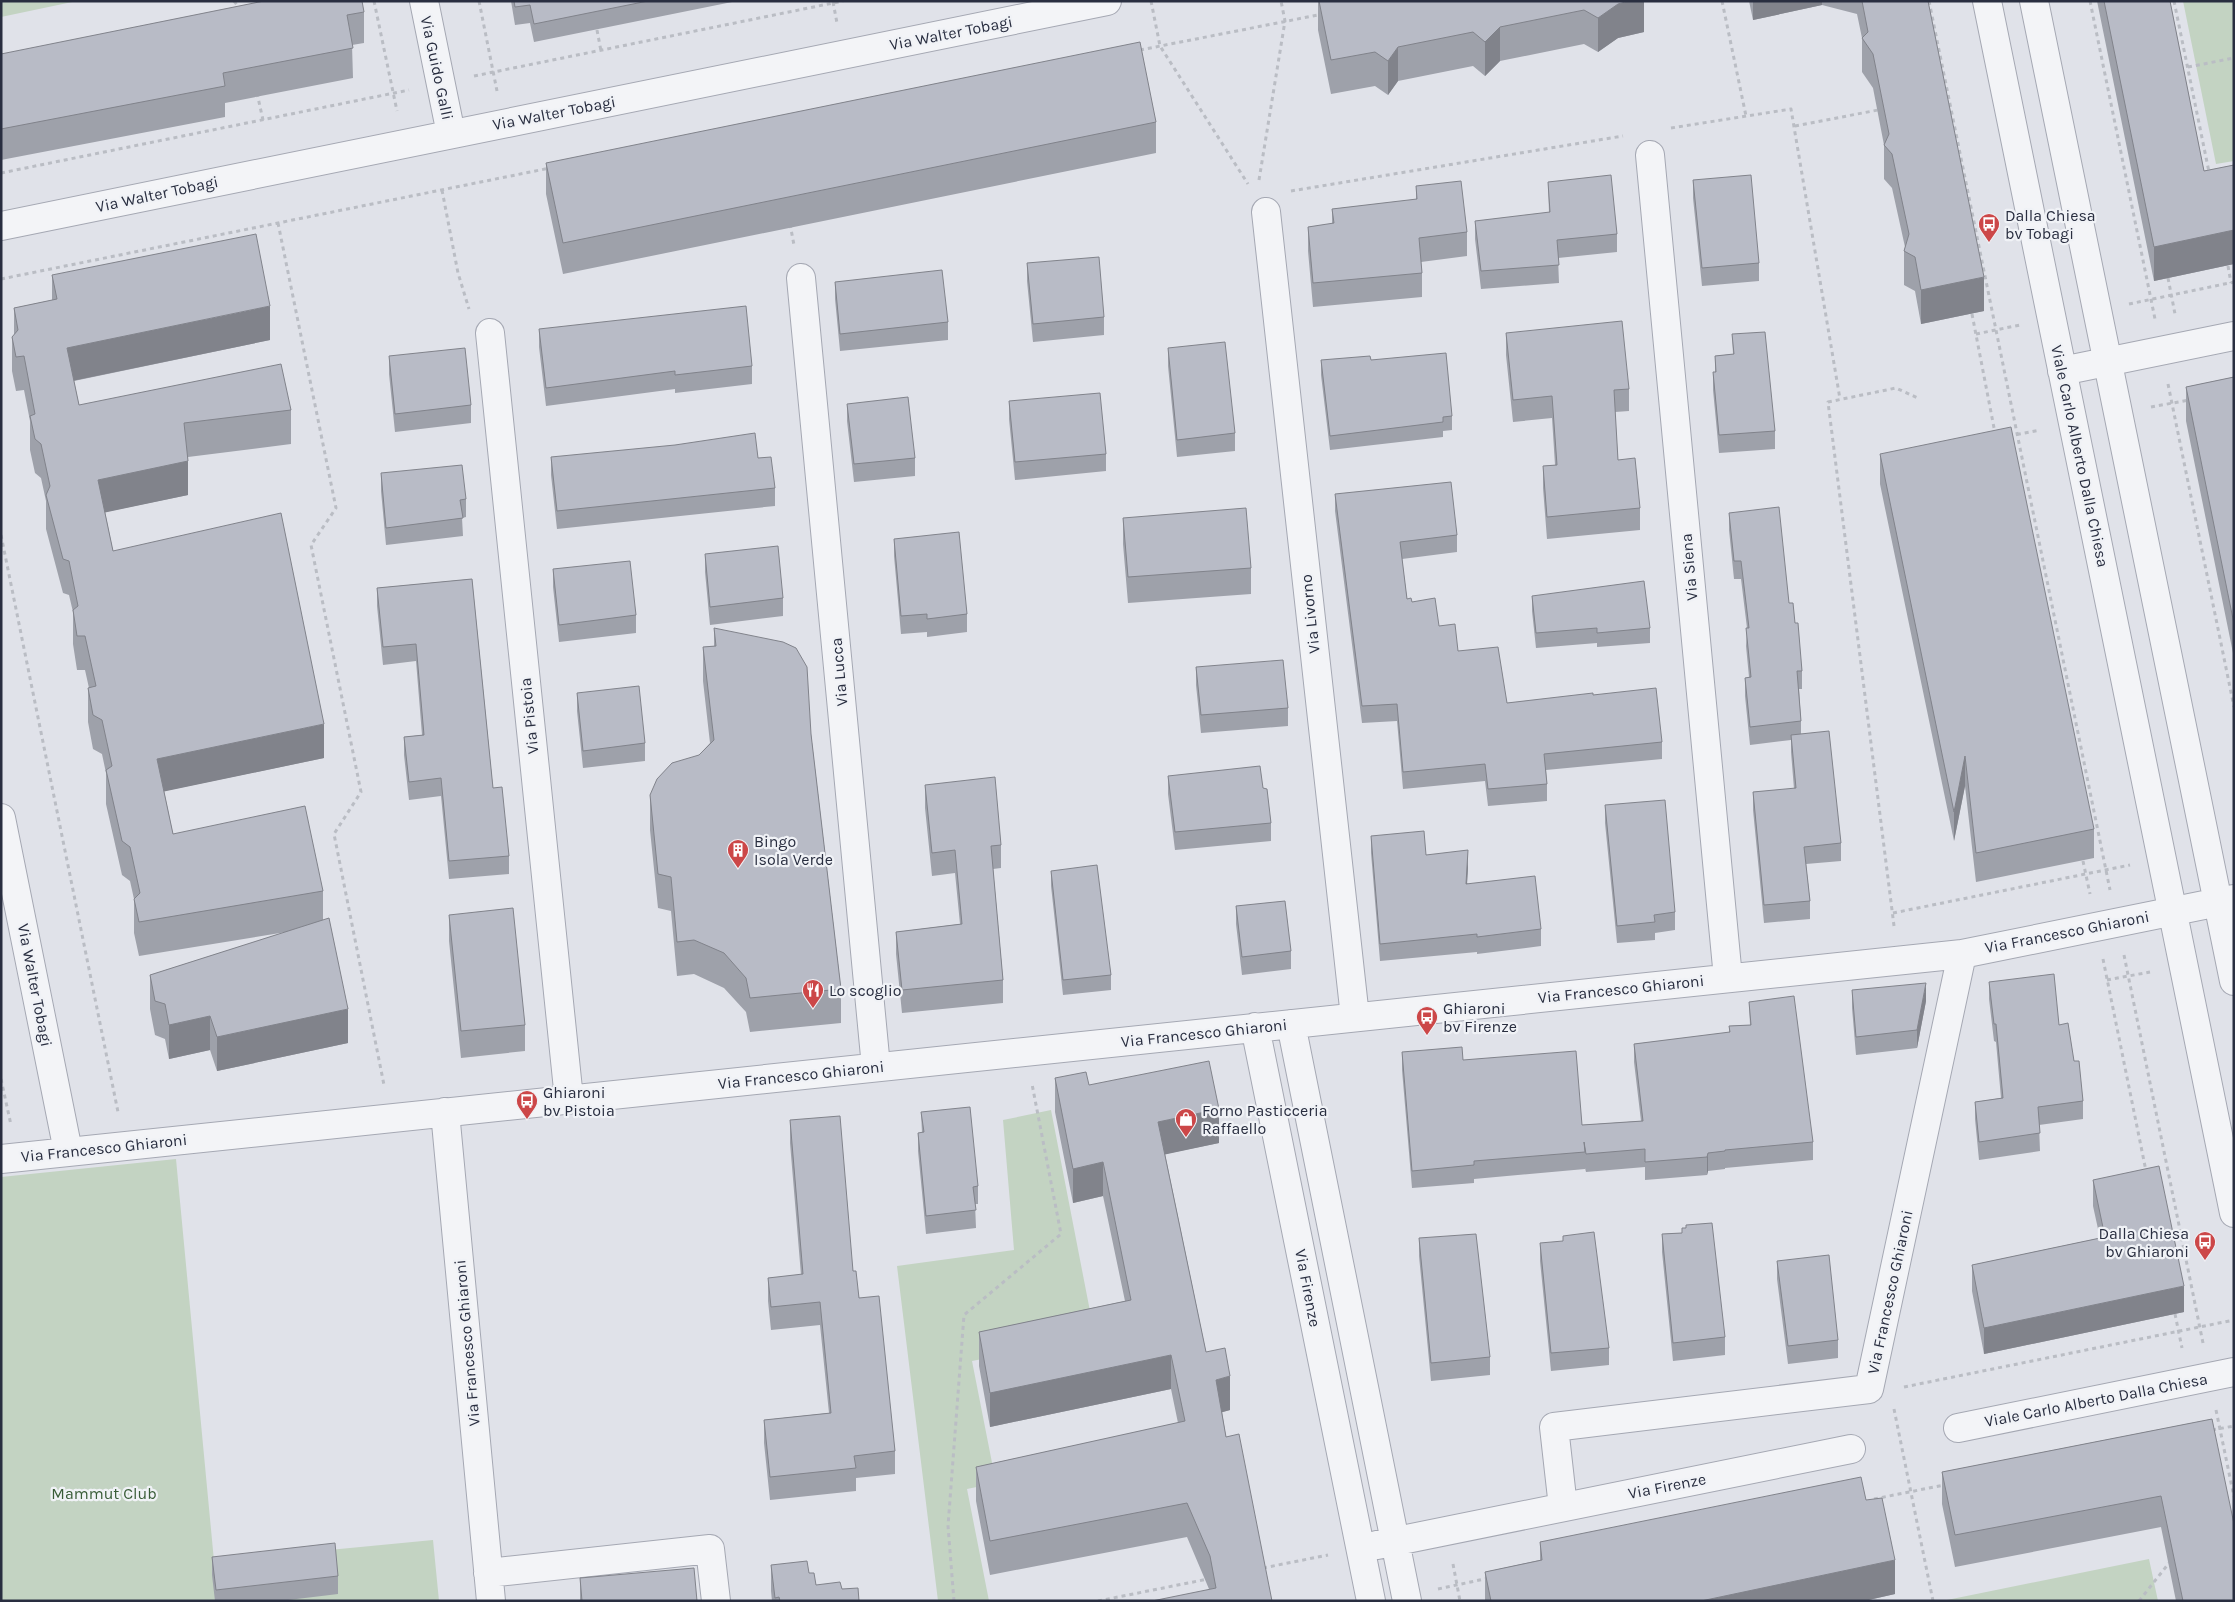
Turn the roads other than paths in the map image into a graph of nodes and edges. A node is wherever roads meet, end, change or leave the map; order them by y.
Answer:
1 (424, 1) edge
2 (1107, 1) edge
3 (1987, 1) edge
4 (2034, 1) edge
5 (451, 134) junction
6 (1650, 155) dead end
7 (1261, 204) road end
8 (1, 226) edge
9 (801, 278) road end
10 (490, 333) road end
11 (2234, 336) edge
12 (2108, 362) junction
13 (2062, 371) junction
14 (1, 818) edge
15 (2226, 900) edge
16 (2172, 911) junction
17 (1962, 954) junction
18 (1728, 978) junction
19 (2234, 981) edge
20 (1355, 1017) junction
21 (1290, 1024) junction
22 (1255, 1027) junction
23 (876, 1067) junction
24 (569, 1099) junction
25 (445, 1112) junction
26 (68, 1151) junction
27 (9, 1158) edge
28 (2234, 1213) edge
29 (2222, 1374) edge
30 (1958, 1428) dead end
31 (1851, 1449) dead end
32 (1563, 1507) junction
33 (1395, 1542) junction
34 (1360, 1548) junction
35 (488, 1573) junction
36 (1407, 1598) edge
37 (491, 1601) edge
38 (716, 1601) edge
39 (1371, 1601) edge

1 - 5 street, Via Guido Galli
2 - 5 street, Via Walter Tobagi
3 - 13 street, Viale Carlo Alberto Dalla Chiesa
4 - 12 street
5 - 8 street, Via Walter Tobagi
6 - 18 street, Via Siena
7 - 20 street, Via Livorno
9 - 23 street, Via Lucca
10 - 24 street, Via Pistoia
11 - 12 street
12 - 13 street
12 - 15 street
13 - 16 street, Viale Carlo Alberto Dalla Chiesa
14 - 26 street, Via Walter Tobagi
15 - 16 street
15 - 19 street
16 - 17 street, Via Francesco Ghiaroni
16 - 28 street, Viale Carlo Alberto Dalla Chiesa
17 - 18 street, Via Francesco Ghiaroni
17 - 32 street, Via Francesco Ghiaroni
18 - 20 street, Via Francesco Ghiaroni
20 - 21 street, Via Francesco Ghiaroni
21 - 22 street, Via Francesco Ghiaroni
21 - 33 street
22 - 23 street, Via Francesco Ghiaroni
22 - 34 street, Via Firenze
23 - 24 street, Via Francesco Ghiaroni
24 - 25 street, Via Francesco Ghiaroni
25 - 26 street, Via Francesco Ghiaroni
25 - 35 street, Via Francesco Ghiaroni
26 - 27 street, Via Francesco Ghiaroni
29 - 30 street, Viale Carlo Alberto Dalla Chiesa
31 - 32 street, Via Firenze
32 - 33 street, Via Firenze
33 - 34 street, Via Firenze
33 - 36 street
34 - 39 street, Via Firenze
35 - 37 street, Via Francesco Ghiaroni
35 - 38 street

